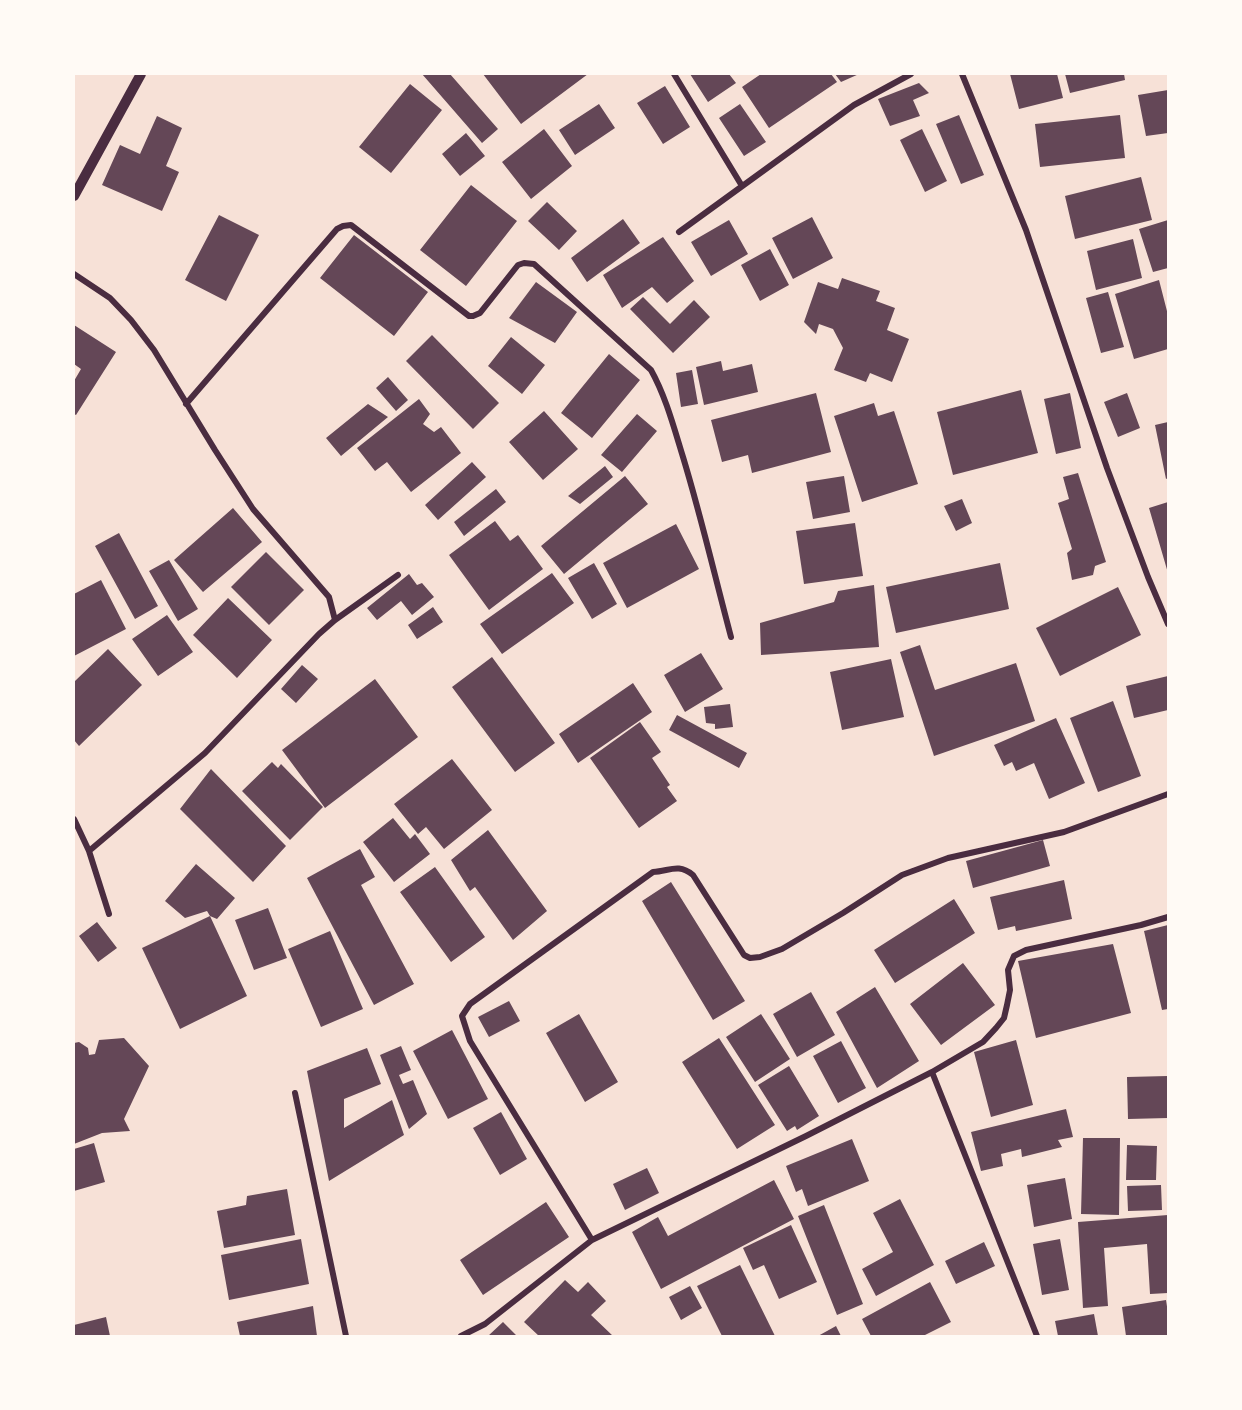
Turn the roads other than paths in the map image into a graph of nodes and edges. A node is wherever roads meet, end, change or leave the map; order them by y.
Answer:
1 (141, 74) edge
2 (674, 74) edge
3 (911, 74) edge
4 (962, 74) edge
5 (742, 186) junction
6 (74, 196) edge
7 (678, 232) dead end
8 (74, 274) edge
9 (186, 404) junction
10 (398, 575) dead end
11 (335, 620) junction
12 (1168, 624) edge
13 (731, 637) dead end
14 (1168, 794) edge
15 (74, 819) edge
16 (89, 851) junction
17 (109, 914) dead end
18 (1168, 917) edge
19 (932, 1072) junction
20 (295, 1093) dead end
21 (592, 1240) junction
22 (346, 1336) edge
23 (461, 1336) edge
24 (1037, 1336) edge

1 - 6 street
2 - 5 street
3 - 5 street
4 - 12 street
5 - 7 street
8 - 9 street
9 - 11 street
9 - 13 street
10 - 11 street
11 - 16 street
14 - 21 street
15 - 16 street
16 - 17 street
18 - 19 street
19 - 21 street
19 - 24 street
20 - 22 street
21 - 23 street

